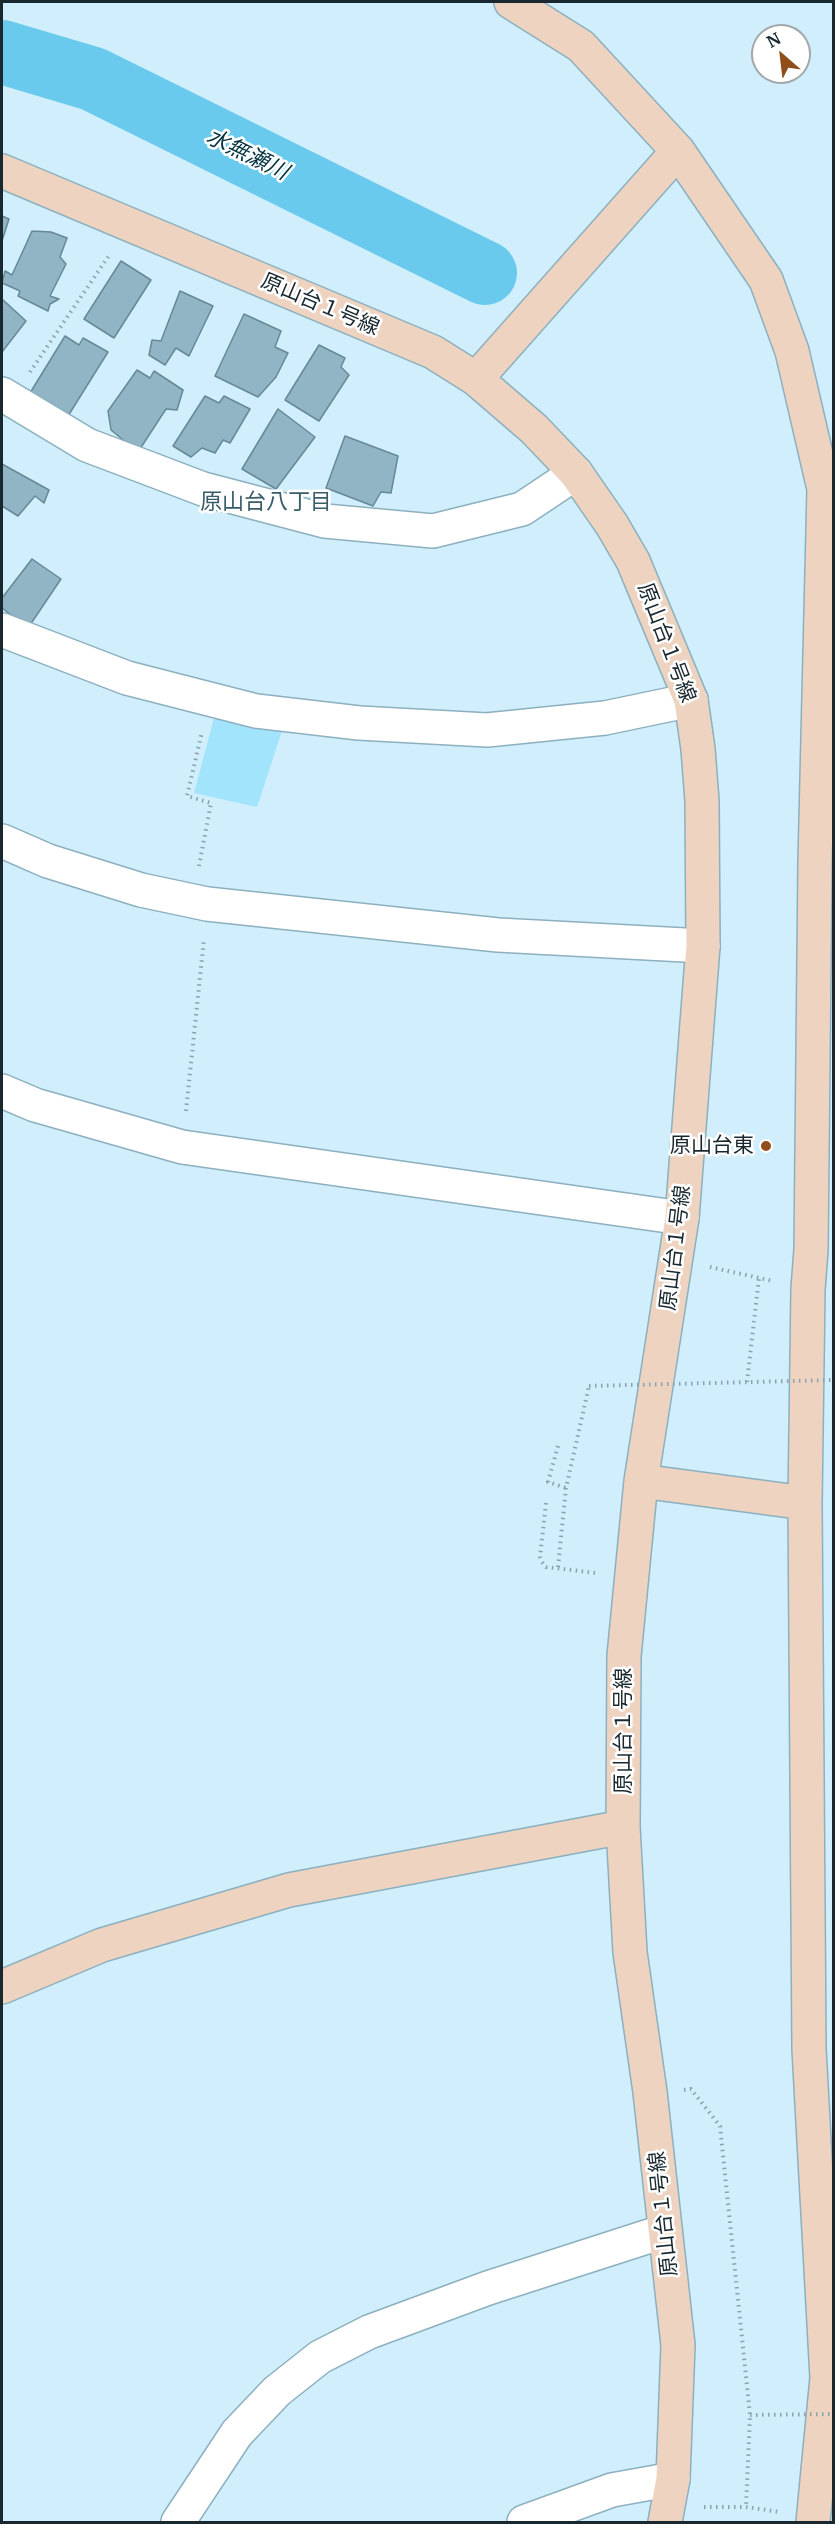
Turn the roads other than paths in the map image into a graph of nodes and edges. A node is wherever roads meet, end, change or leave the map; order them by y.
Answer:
1 (511, 2) edge
2 (678, 151) junction
3 (2, 171) edge
4 (476, 379) junction
5 (7, 397) edge
6 (576, 473) junction
7 (2, 630) edge
8 (826, 661) edge
9 (691, 700) junction
10 (2, 841) edge
11 (703, 946) junction
12 (2, 1091) edge
13 (682, 1218) junction
14 (641, 1481) junction
15 (805, 1503) junction
16 (623, 1827) junction
17 (2, 1987) edge
18 (666, 2231) junction
19 (669, 2503) edge
20 (813, 2519) edge
21 (178, 2523) edge
22 (524, 2523) edge

1 - 2 street
2 - 4 street
2 - 8 street
3 - 4 street, 原山台１号線
4 - 6 street, 原山台１号線
5 - 6 street
6 - 9 street, 原山台１号線
7 - 9 street
8 - 15 street
9 - 11 street, 原山台１号線
10 - 11 street
11 - 13 street, 原山台１号線
12 - 13 street
13 - 14 street, 原山台１号線
14 - 15 street
14 - 16 street, 原山台１号線
15 - 20 street
16 - 17 street
16 - 18 street, 原山台１号線
18 - 19 street, 原山台１号線
18 - 21 street
19 - 22 street

